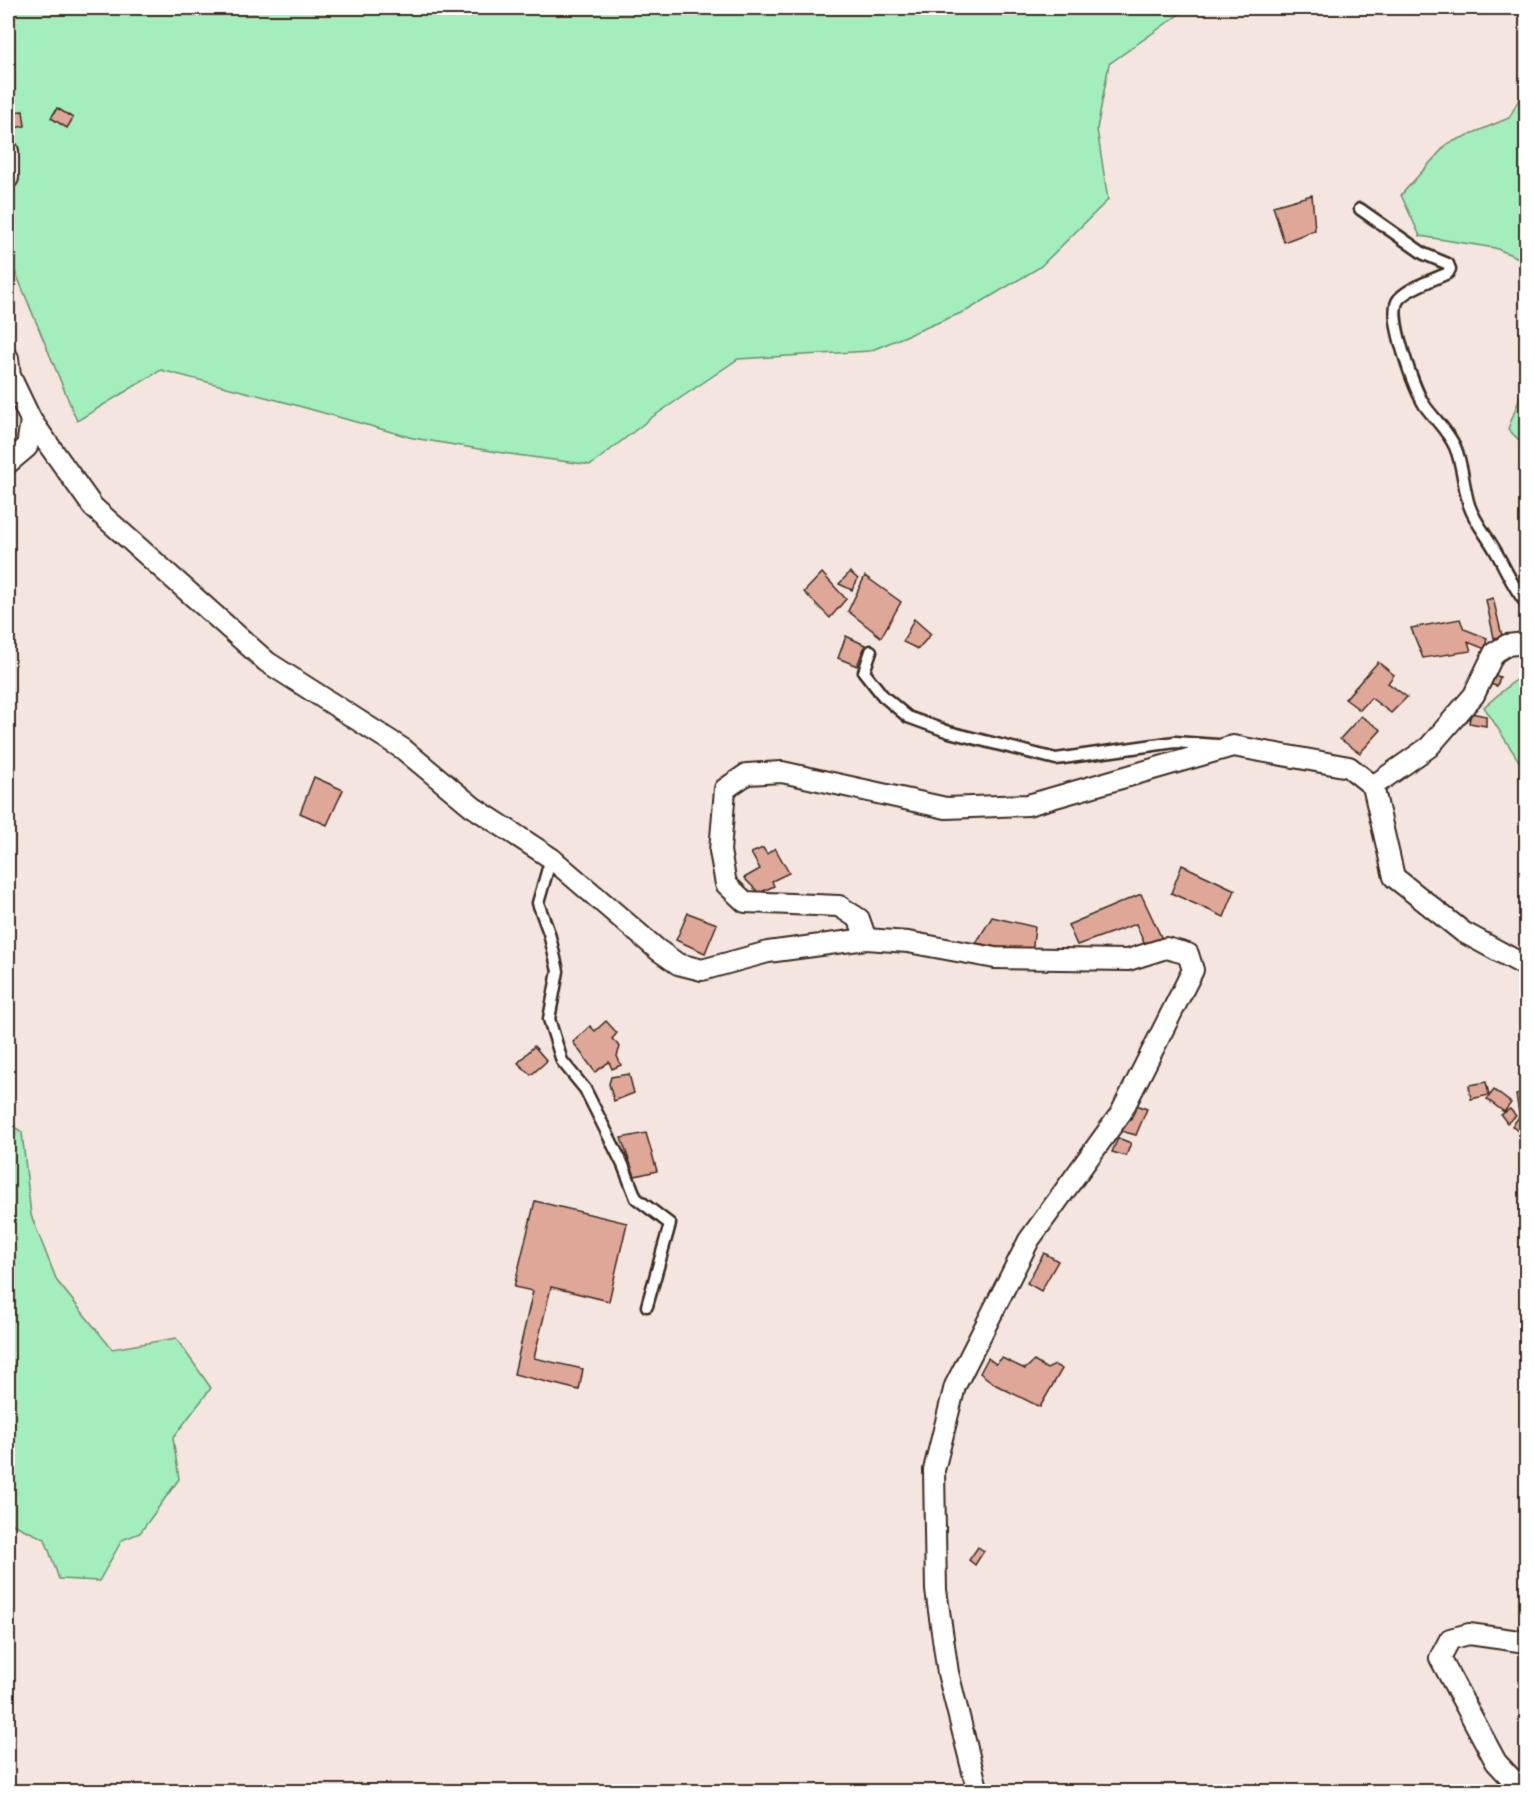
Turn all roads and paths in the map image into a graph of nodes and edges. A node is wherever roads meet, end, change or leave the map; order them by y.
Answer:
1 (8, 151) edge
2 (8, 177) edge
3 (1360, 209) dead end
4 (8, 370) edge
5 (31, 420) junction
6 (8, 463) edge
7 (1527, 603) edge
8 (1527, 643) edge
9 (871, 651) dead end
10 (1233, 746) junction
11 (1373, 786) junction
12 (550, 858) junction
13 (866, 939) junction
14 (1527, 966) edge
15 (647, 1306) dead end
16 (1527, 1642) edge
17 (978, 1791) edge
18 (1524, 1791) edge

1 - 2 street
3 - 7 lane
4 - 5 street
5 - 6 street
5 - 12 street
8 - 11 street
9 - 10 lane
10 - 11 street
10 - 13 street
11 - 14 street
12 - 13 street
12 - 15 lane
13 - 17 street
16 - 18 street

